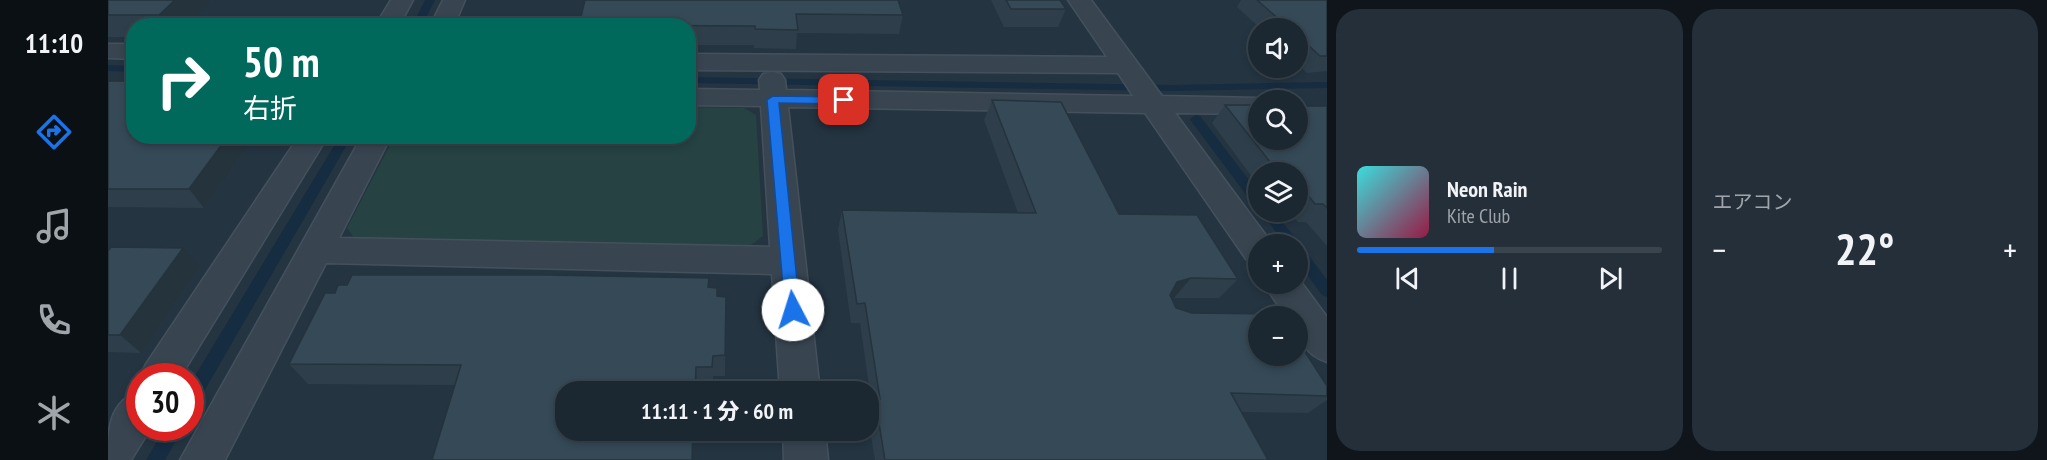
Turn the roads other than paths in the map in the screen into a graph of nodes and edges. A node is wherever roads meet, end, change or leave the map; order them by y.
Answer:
1 (402, 0) edge
2 (454, 0) edge
3 (1079, 0) edge
4 (392, 18) edge
5 (446, 18) edge
6 (696, 64) edge
7 (772, 82) junction
8 (1141, 86) junction
9 (696, 96) edge
10 (1248, 104) edge
11 (309, 144) edge
12 (373, 144) edge
13 (1248, 236) edge
14 (315, 250) junction
15 (788, 261) junction
16 (1289, 294) edge
17 (1310, 327) edge
18 (168, 363) edge
19 (799, 381) edge
20 (126, 430) edge
21 (805, 441) edge
22 (108, 458) edge
23 (202, 460) edge
24 (806, 460) edge

1 - 4 street
2 - 5 street
3 - 8 street
6 - 7 street
7 - 8 street
7 - 8 street
7 - 9 street
7 - 15 street
8 - 10 street
8 - 13 street
11 - 18 street
12 - 14 street
14 - 15 street
14 - 23 street
15 - 19 street
16 - 17 street
20 - 22 street
21 - 24 street

